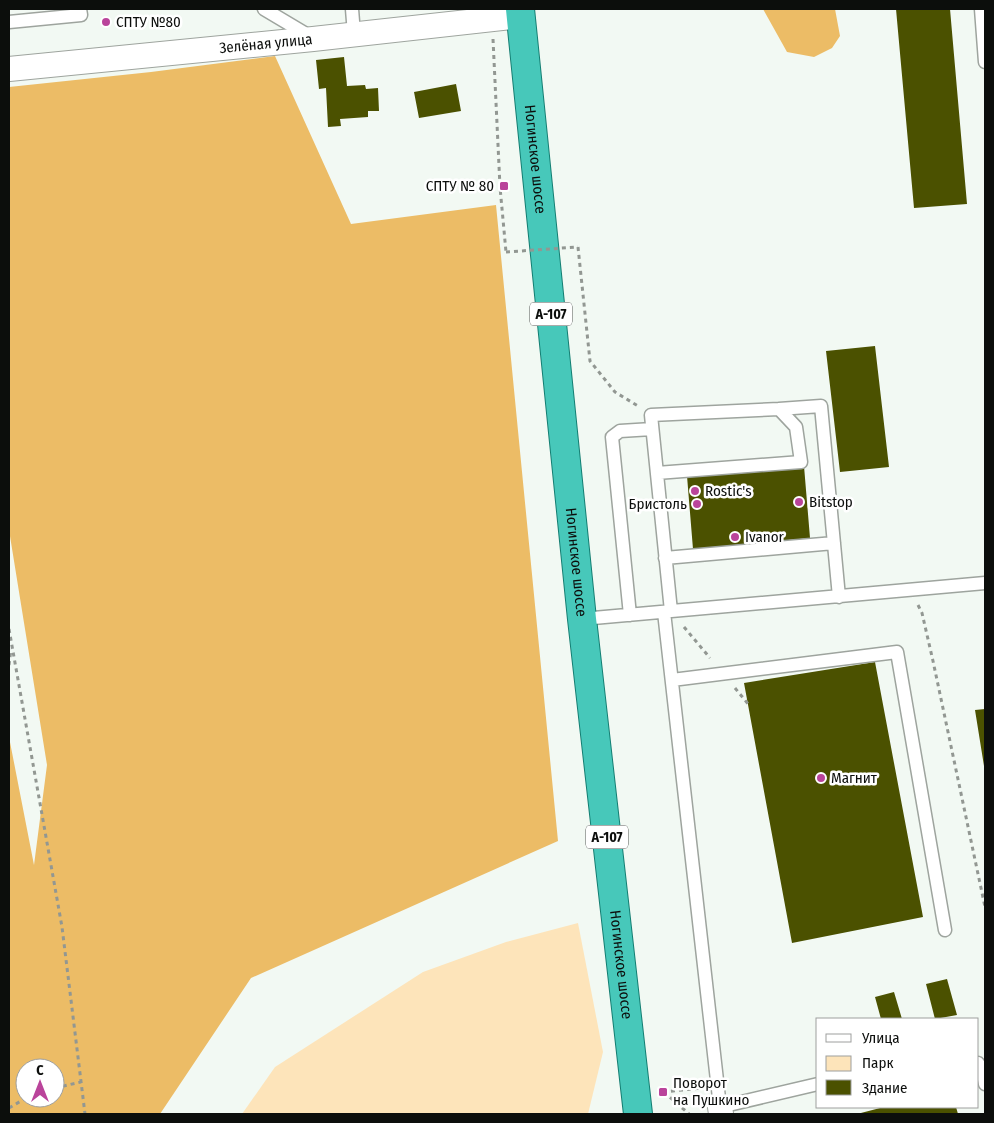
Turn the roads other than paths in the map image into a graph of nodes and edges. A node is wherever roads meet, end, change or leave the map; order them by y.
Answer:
1 (80, 9) edge
2 (264, 9) edge
3 (352, 9) edge
4 (981, 9) edge
5 (521, 12) edge
6 (9, 22) edge
7 (354, 34) junction
8 (313, 39) junction
9 (985, 62) edge
10 (9, 69) edge
11 (778, 409) junction
12 (652, 429) junction
13 (657, 473) junction
14 (834, 543) junction
15 (665, 558) junction
16 (985, 583) edge
17 (839, 597) junction
18 (667, 612) junction
19 (630, 615) junction
20 (582, 619) junction
21 (672, 680) junction
22 (945, 930) dead end
23 (979, 1064) edge
24 (816, 1084) edge
25 (985, 1084) edge
26 (719, 1103) edge
27 (638, 1114) edge

1 - 6 lane
2 - 8 lane
3 - 7 lane
4 - 9 lane
5 - 7 street, Зелёная улица
5 - 20 highway, Ногинское шоссе / А-107
7 - 8 street, Зелёная улица
8 - 10 street, Зелёная улица
11 - 12 lane
11 - 13 lane
11 - 14 lane
12 - 13 lane
12 - 19 lane
13 - 15 lane
14 - 15 lane
14 - 17 lane
15 - 18 lane
16 - 17 lane
17 - 18 lane
18 - 19 lane
18 - 21 lane
19 - 20 lane
20 - 27 highway, Ногинское шоссе / А-107
21 - 22 lane
21 - 26 lane
23 - 25 lane
24 - 26 lane

